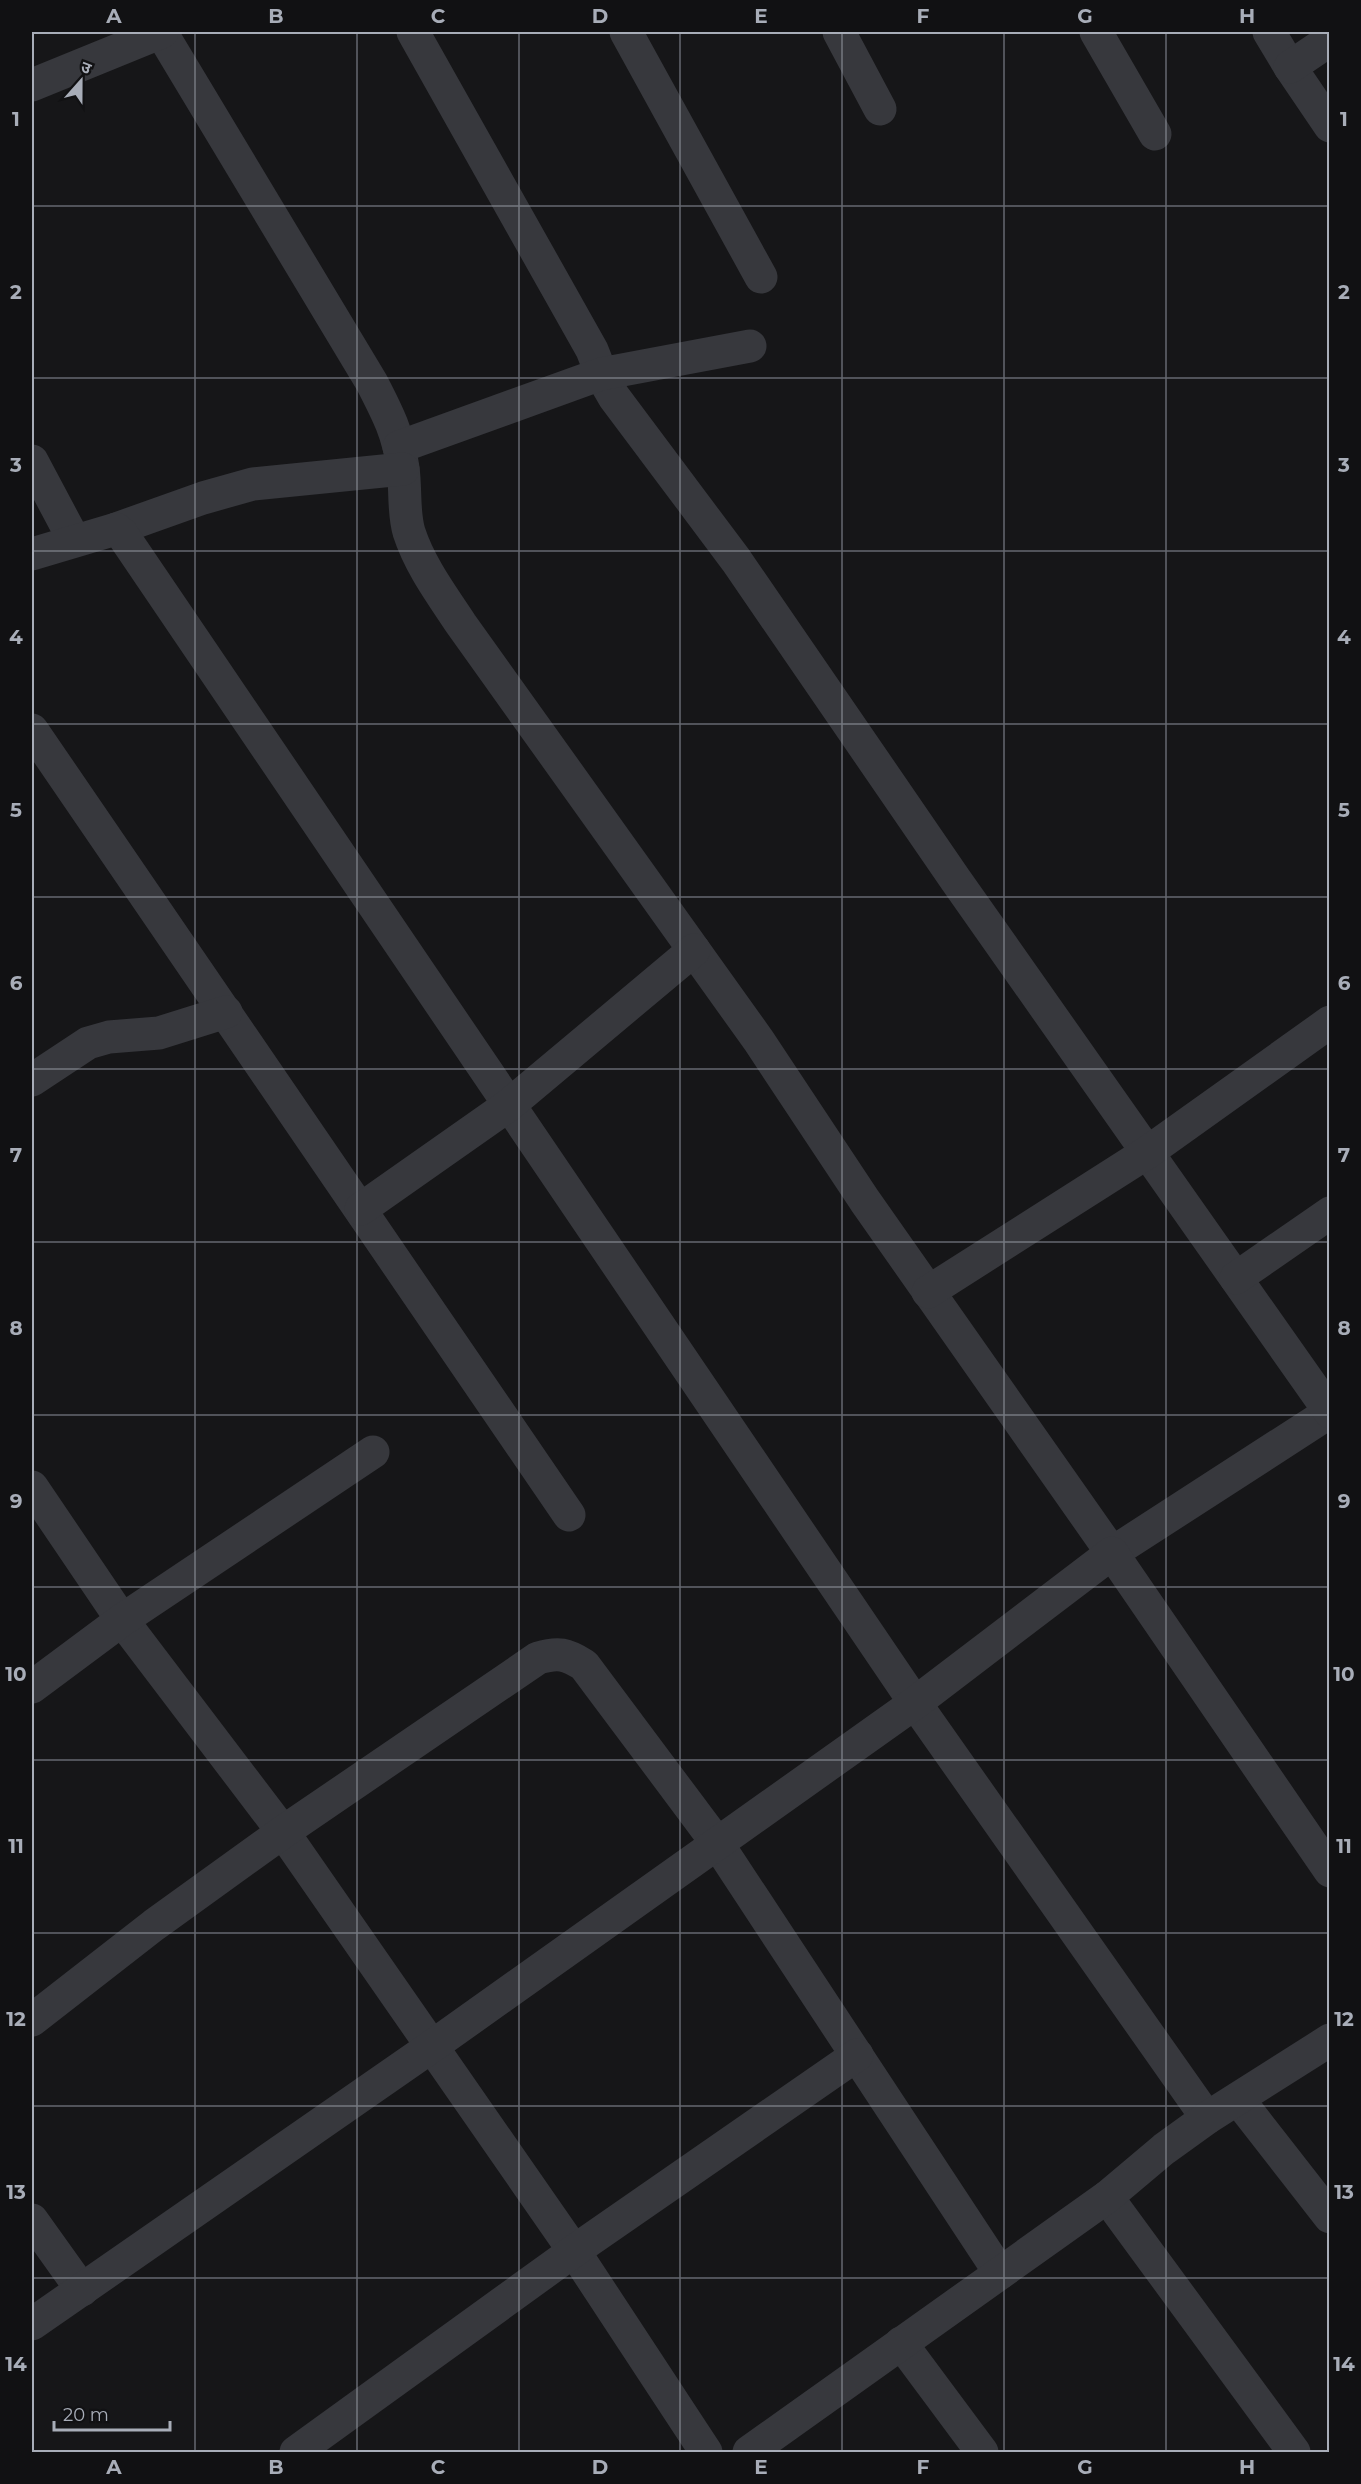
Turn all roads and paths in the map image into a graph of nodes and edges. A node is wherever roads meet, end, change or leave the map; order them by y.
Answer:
1 (162, 32) edge
2 (413, 32) edge
3 (626, 32) edge
4 (839, 32) edge
5 (1096, 32) edge
6 (1269, 32) edge
7 (1329, 40) edge
8 (1290, 67) junction
9 (32, 85) edge
10 (880, 109) dead end
11 (1329, 126) edge
12 (1155, 134) dead end
13 (761, 277) dead end
14 (750, 346) dead end
15 (601, 374) junction
16 (401, 458) junction
17 (32, 461) edge
18 (116, 529) junction
19 (74, 540) junction
20 (32, 554) edge
21 (32, 730) edge
22 (694, 950) junction
23 (226, 1012) junction
24 (1329, 1022) edge
25 (32, 1080) edge
26 (509, 1105) junction
27 (1148, 1152) junction
28 (361, 1209) junction
29 (1329, 1213) edge
30 (1236, 1278) junction
31 (928, 1292) junction
32 (1329, 1412) edge
33 (373, 1452) dead end
34 (32, 1487) edge
35 (569, 1515) dead end
36 (1112, 1553) junction
37 (122, 1620) junction
38 (32, 1687) edge
39 (915, 1703) junction
40 (283, 1832) junction
41 (717, 1843) junction
42 (1329, 1871) edge
43 (32, 2020) edge
44 (1329, 2040) edge
45 (431, 2047) junction
46 (857, 2055) junction
47 (1238, 2099) junction
48 (1207, 2118) junction
49 (1107, 2197) junction
50 (1329, 2217) edge
51 (32, 2220) edge
52 (574, 2251) junction
53 (1000, 2273) junction
54 (82, 2290) junction
55 (32, 2324) edge
56 (901, 2343) junction
57 (296, 2452) edge
58 (706, 2452) edge
59 (749, 2452) edge
60 (982, 2452) edge
61 (1294, 2452) edge

1 - 9 street
1 - 16 street
2 - 15 street
3 - 13 street
4 - 10 street
5 - 12 street
6 - 8 street
7 - 8 street
8 - 11 street
14 - 15 street
15 - 16 street
15 - 27 street
16 - 18 street
16 - 22 street
17 - 19 street
18 - 19 street
18 - 26 street
19 - 20 street
21 - 23 street
22 - 26 street
22 - 31 street
23 - 25 street
23 - 28 street
24 - 27 street
26 - 28 street
26 - 39 street
27 - 30 street
27 - 31 street
28 - 35 street
29 - 30 street
30 - 32 street
31 - 36 street
32 - 36 street
33 - 37 street
34 - 37 street
36 - 39 street
36 - 42 street
37 - 38 street
37 - 40 street
39 - 41 street
39 - 48 street
40 - 41 street
40 - 43 street
40 - 45 street
41 - 45 street
41 - 46 street
44 - 47 street
45 - 52 street
45 - 54 street
46 - 52 street
46 - 53 street
47 - 48 street
47 - 50 street
48 - 49 street
49 - 53 street
49 - 61 street
51 - 54 street
52 - 57 street
52 - 58 street
53 - 56 street
54 - 55 street
56 - 59 street
56 - 60 street

